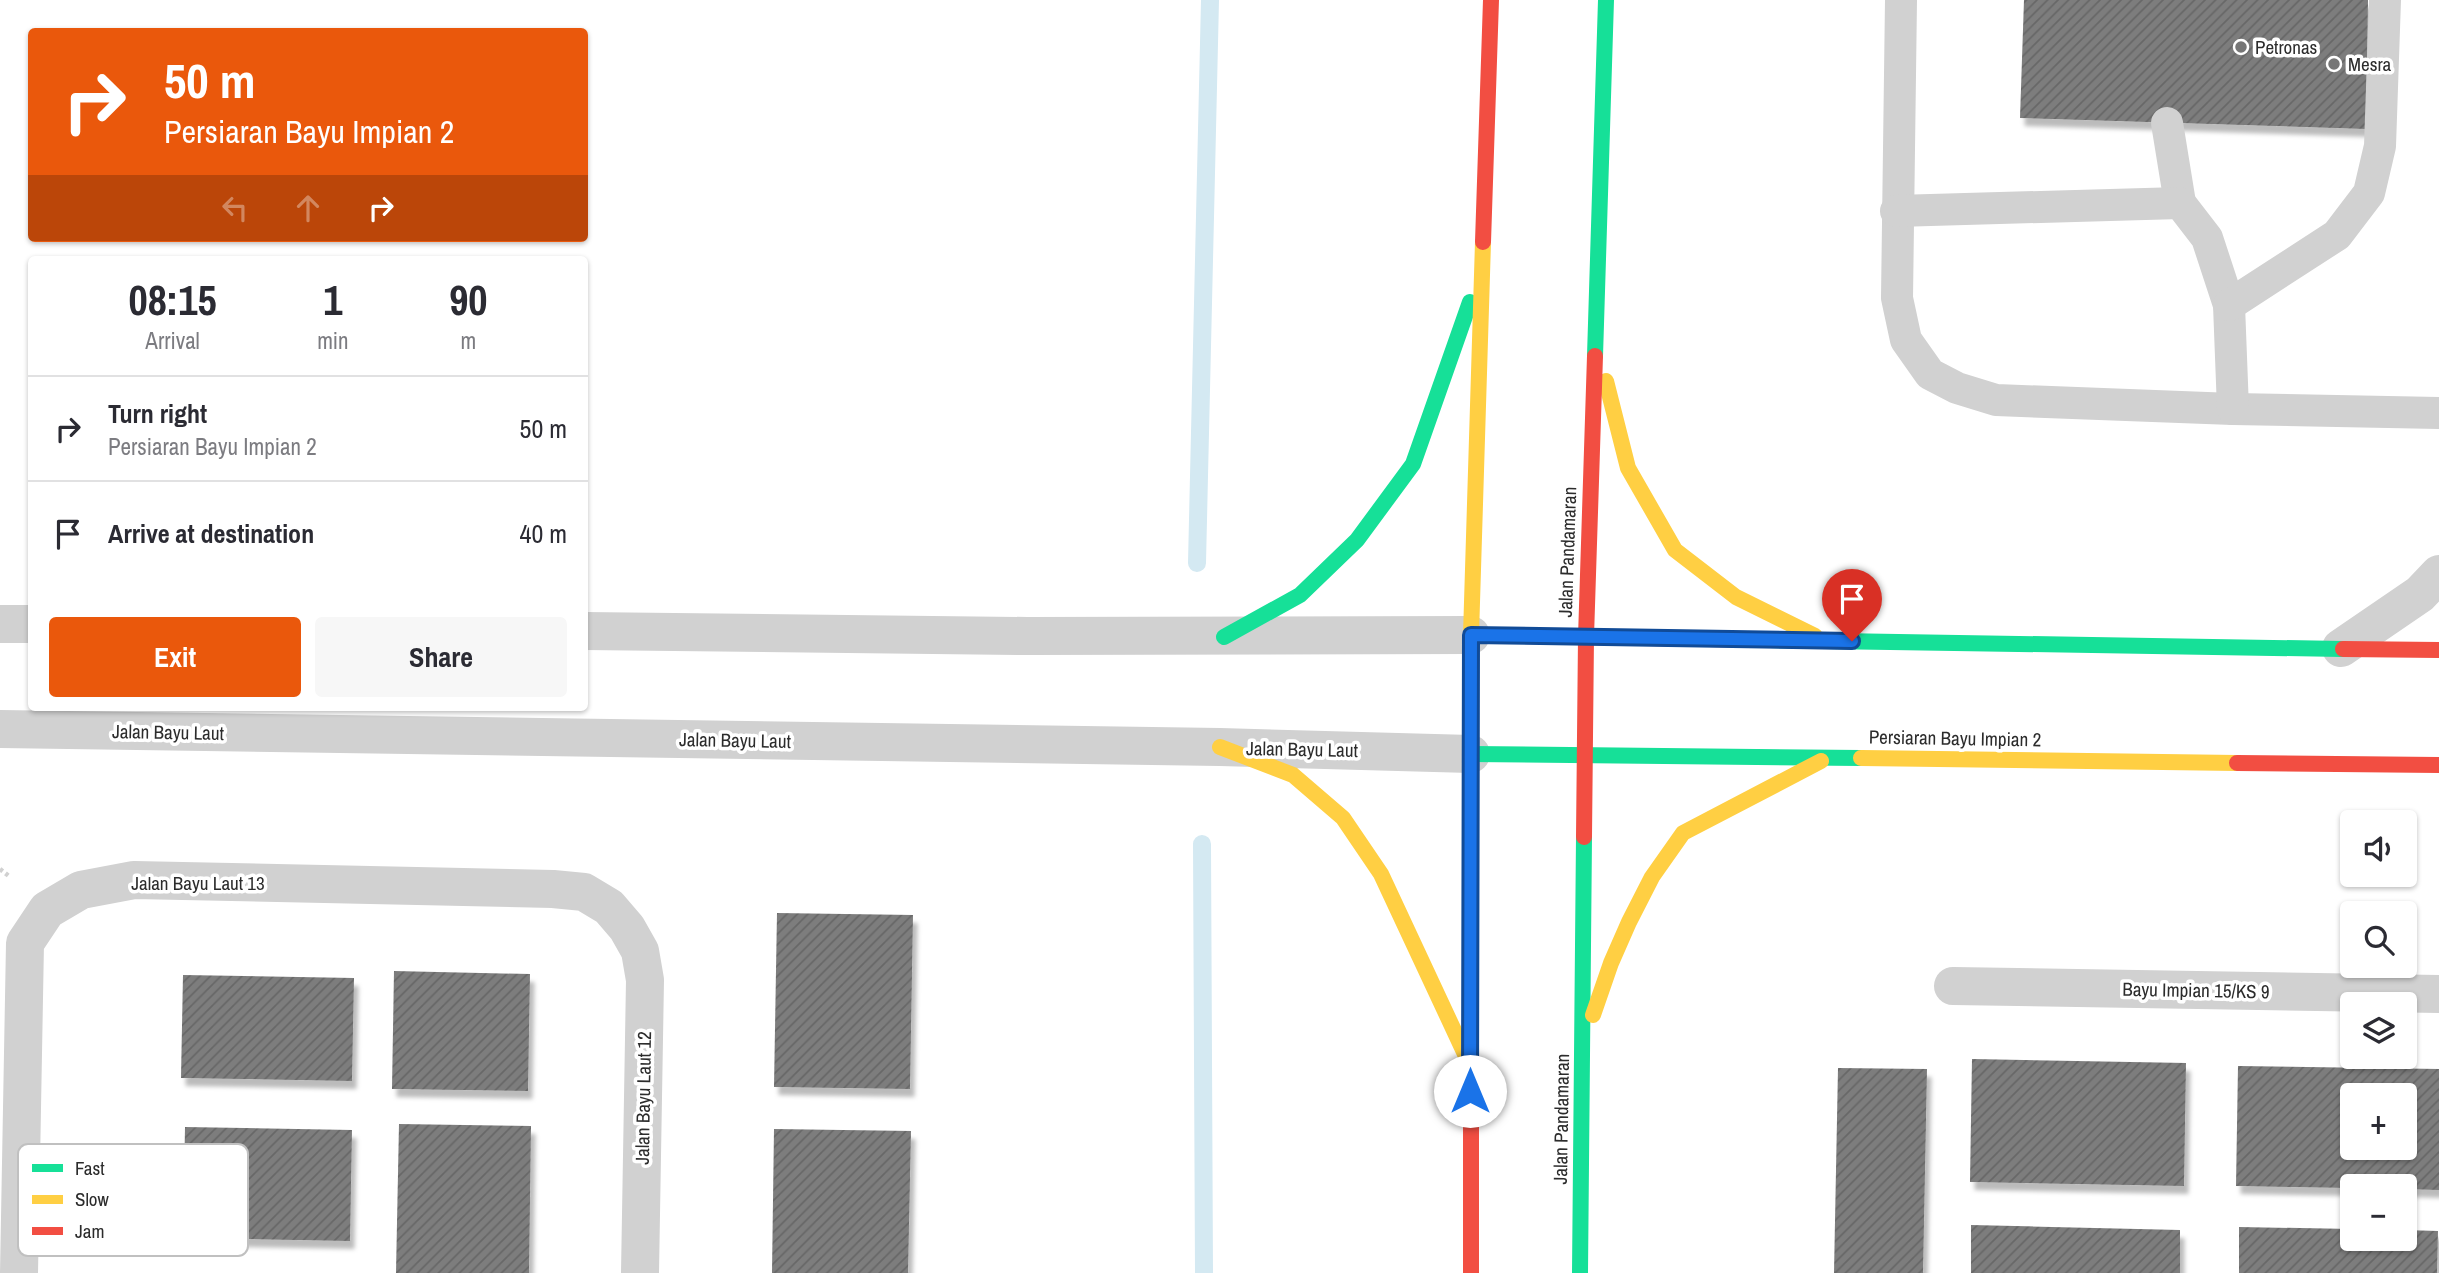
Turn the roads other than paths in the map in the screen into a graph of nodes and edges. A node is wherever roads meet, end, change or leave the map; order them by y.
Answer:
1 (1491, 0) edge
2 (1605, 0) edge
3 (1901, 0) edge
4 (2385, 0) edge
5 (2167, 123) dead end
6 (2180, 203) junction
7 (1896, 211) junction
8 (1483, 267) junction
9 (2230, 305) junction
10 (1595, 328) junction
11 (2233, 409) junction
12 (2439, 413) edge
13 (2439, 574) edge
14 (0, 624) edge
15 (28, 624) edge
16 (588, 631) edge
17 (1471, 635) junction
18 (1224, 637) junction
19 (1586, 637) junction
20 (1825, 640) junction
21 (2342, 648) junction
22 (2439, 650) edge
23 (0, 729) edge
24 (1220, 747) junction
25 (1471, 754) junction
26 (1585, 755) junction
27 (1826, 758) junction
28 (2439, 765) edge
29 (627, 928) joint
30 (1953, 986) dead end
31 (2439, 994) edge
32 (1583, 1046) junction
33 (1470, 1065) junction
34 (22, 1144) edge
35 (640, 1273) edge
36 (1471, 1273) edge
37 (1580, 1273) edge

1 - 8 main road
2 - 10 main road, Jalan Pandamaran
3 - 7 lane
4 - 9 lane
5 - 6 lane
6 - 7 lane
6 - 9 lane
7 - 11 lane
8 - 17 main road
8 - 18 main road
9 - 11 lane
10 - 19 main road, Jalan Pandamaran
10 - 20 main road
11 - 12 lane
13 - 21 street
14 - 15 street
16 - 18 street
17 - 18 street
17 - 19 main road
17 - 25 main road
19 - 20 main road
19 - 26 main road, Jalan Pandamaran
20 - 21 main road
21 - 22 main road
23 - 24 street, Jalan Bayu Laut
24 - 25 street, Jalan Bayu Laut
24 - 33 main road
25 - 26 main road, Persiaran Bayu Impian 2
25 - 33 main road
26 - 27 main road, Persiaran Bayu Impian 2
26 - 32 main road, Jalan Pandamaran
27 - 28 main road, Persiaran Bayu Impian 2
27 - 32 main road
29 - 34 street, Jalan Bayu Laut 13
29 - 35 street, Jalan Bayu Laut 12
30 - 31 street, Bayu Impian 15/KS 9
32 - 37 main road, Jalan Pandamaran
33 - 36 main road

